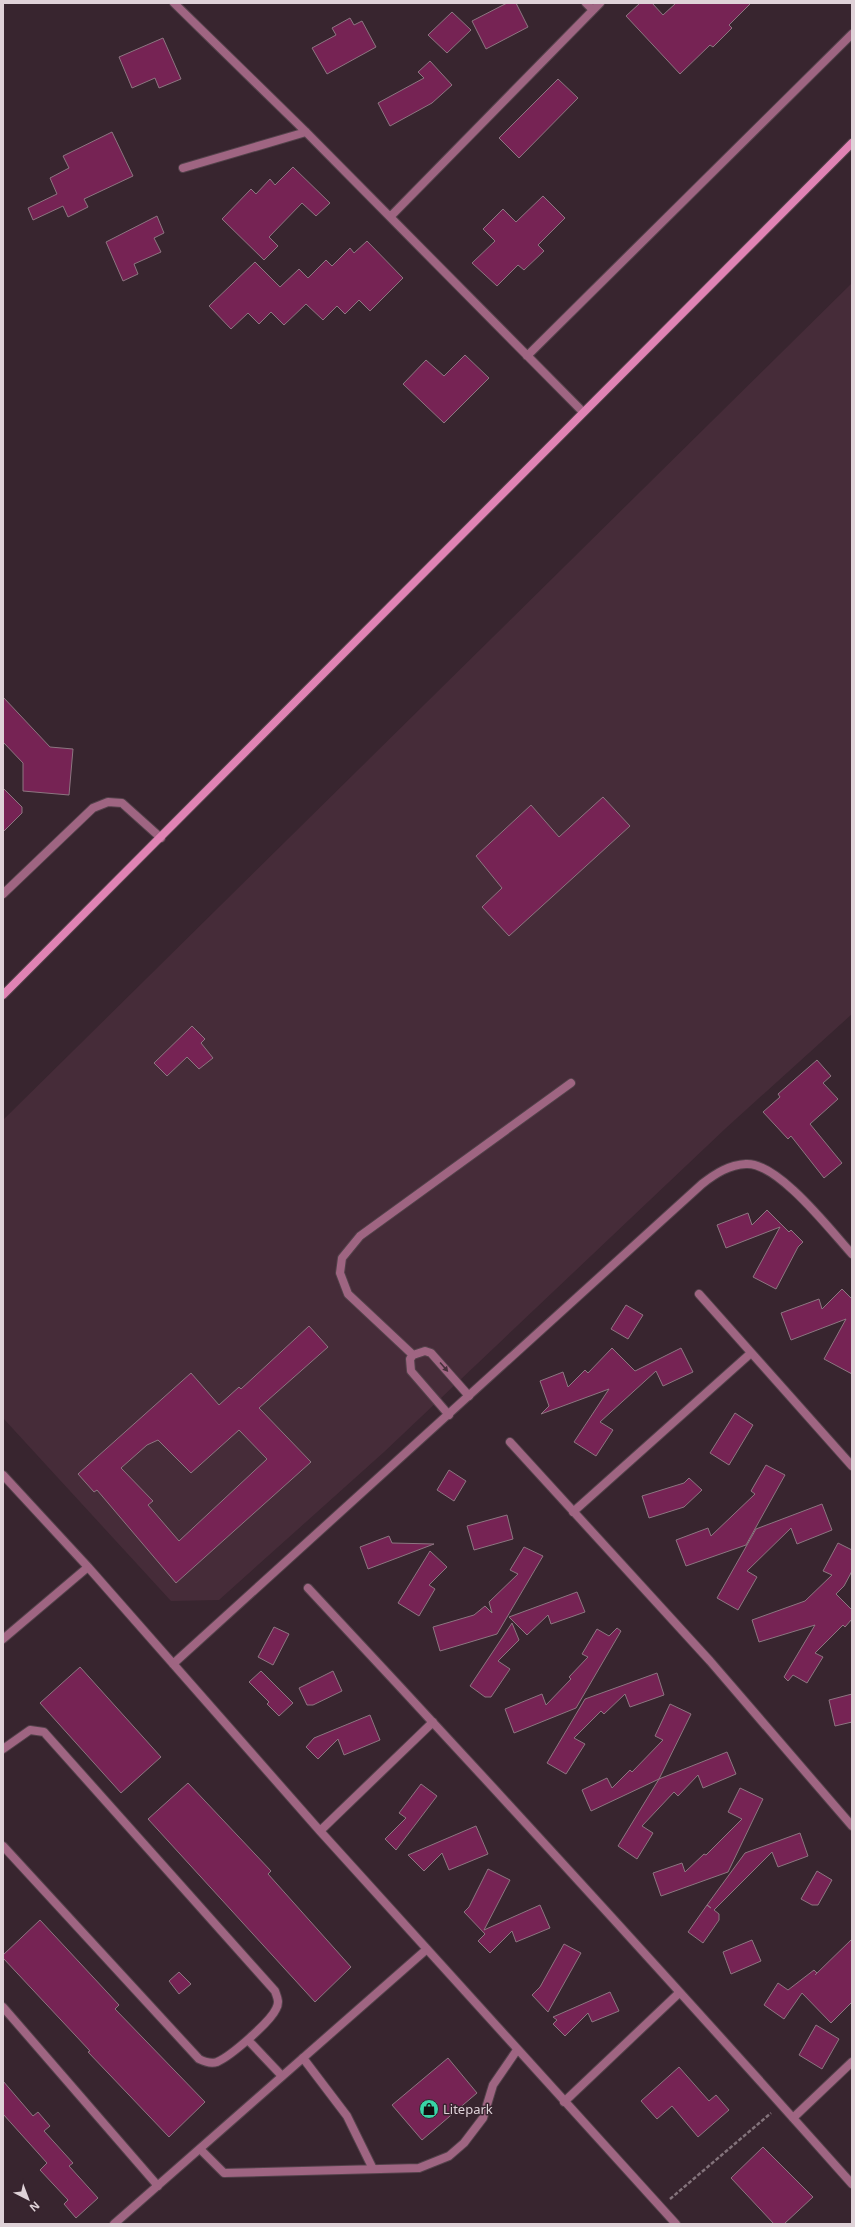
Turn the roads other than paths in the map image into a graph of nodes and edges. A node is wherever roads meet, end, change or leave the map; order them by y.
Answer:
1 (174, 3) edge
2 (586, 3) edge
3 (600, 3) edge
4 (593, 10) junction
5 (852, 34) edge
6 (306, 132) junction
7 (852, 143) edge
8 (183, 168) dead end
9 (390, 216) junction
10 (527, 356) junction
11 (583, 412) junction
12 (161, 838) junction
13 (3, 894) edge
14 (3, 996) edge
15 (571, 1083) dead end
16 (852, 1254) edge
17 (699, 1294) dead end
18 (751, 1353) junction
19 (414, 1355) junction
20 (469, 1396) junction
21 (450, 1415) junction
22 (510, 1442) dead end
23 (852, 1466) edge
24 (3, 1475) edge
25 (573, 1512) junction
26 (88, 1567) junction
27 (308, 1588) dead end
28 (3, 1639) edge
29 (173, 1664) junction
30 (433, 1722) junction
31 (3, 1749) edge
32 (852, 1826) edge
33 (320, 1831) junction
34 (3, 1846) edge
35 (426, 1949) junction
36 (679, 1993) junction
37 (3, 2007) edge
38 (248, 2040) junction
39 (517, 2050) junction
40 (303, 2058) junction
41 (852, 2062) edge
42 (282, 2076) junction
43 (564, 2102) junction
44 (793, 2118) junction
45 (200, 2149) junction
46 (372, 2170) junction
47 (852, 2184) edge
48 (158, 2186) junction
49 (114, 2224) edge
50 (676, 2224) edge

1 - 6 street
2 - 4 street
3 - 4 street
4 - 9 street
5 - 10 street
6 - 8 street
6 - 9 street
7 - 11 street
9 - 10 street
10 - 11 street
11 - 12 street
12 - 13 street
12 - 14 street
15 - 19 street
16 - 20 street
17 - 18 street
18 - 23 street
18 - 25 street
19 -> 20 street
19 - 21 street
20 - 21 street
21 - 29 street
22 - 25 street
24 - 26 street
25 - 32 street
26 - 28 street
26 - 29 street
27 - 30 street
29 - 33 street
30 - 33 street
30 - 36 street
31 - 38 street
33 - 35 street
34 - 38 street
35 - 39 street
35 - 40 street
36 - 43 street
36 - 44 street
37 - 48 street
38 - 42 street
39 - 43 street
39 - 46 street
40 - 42 street
40 - 46 street
41 - 44 street
42 - 45 street
43 - 50 street
44 - 47 street
45 - 46 street
45 - 48 street
48 - 49 street

